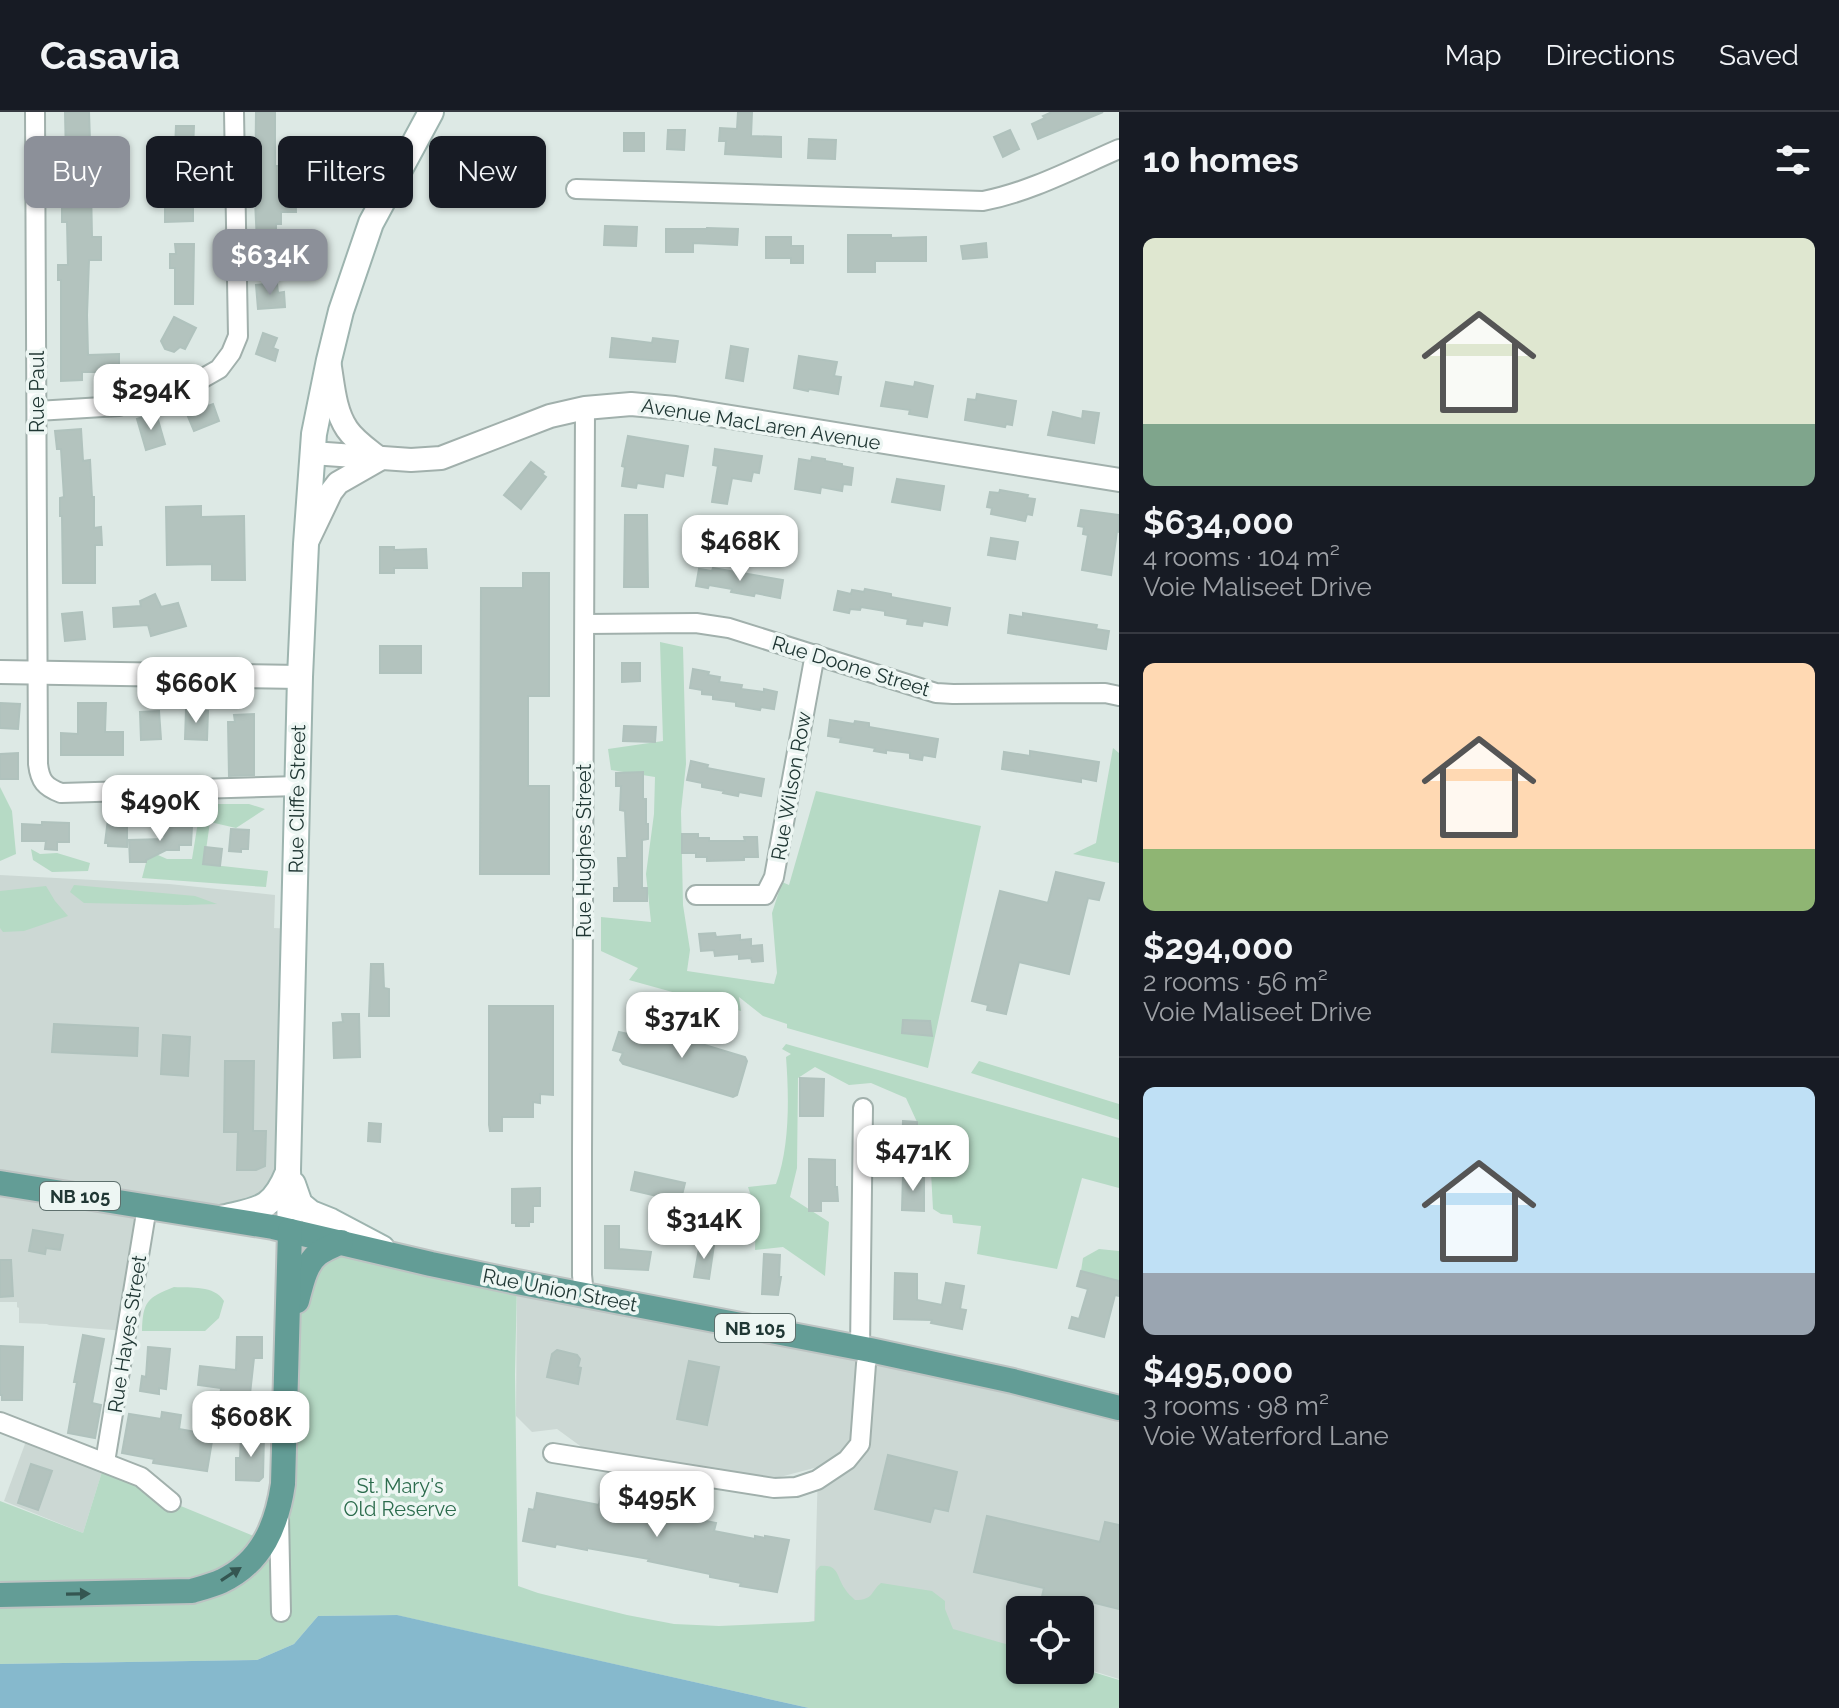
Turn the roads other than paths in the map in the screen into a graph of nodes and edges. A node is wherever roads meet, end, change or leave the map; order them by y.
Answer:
1 (35, 112) edge
2 (234, 112) edge
3 (431, 112) edge
4 (1119, 149) edge
5 (576, 189) dead end
6 (329, 360) junction
7 (585, 408) junction
8 (37, 411) junction
9 (312, 453) junction
10 (380, 459) junction
11 (1119, 480) edge
12 (306, 544) junction
13 (586, 624) junction
14 (815, 654) junction
15 (0, 672) edge
16 (38, 672) junction
17 (300, 677) junction
18 (1119, 696) edge
19 (298, 786) junction
20 (696, 895) dead end
21 (863, 1108) dead end
22 (288, 1170) junction
23 (4, 1181) edge
24 (147, 1207) junction
25 (221, 1218) junction
26 (290, 1231) junction
27 (341, 1242) junction
28 (391, 1254) junction
29 (584, 1295) junction
30 (287, 1338) junction
31 (865, 1349) junction
32 (1119, 1408) edge
33 (0, 1422) edge
34 (553, 1453) dead end
35 (105, 1462) junction
36 (171, 1502) dead end
37 (279, 1510) junction
38 (0, 1595) edge
39 (281, 1612) dead end

1 - 8 street, Rue Paul
2 - 8 street
3 - 6 main road, Rue Cliffe Street
4 - 5 street
6 - 9 main road, Rue Cliffe Street
6 - 10 street
7 - 10 street, Avenue MacLaren Avenue
7 - 11 street, Avenue MacLaren Avenue
7 - 13 street, Rue Hughes Street
8 - 16 street, Rue Paul
9 - 10 street, Avenue MacLaren Avenue
9 - 12 main road, Rue Cliffe Street
10 - 12 street
12 - 17 main road, Rue Cliffe Street
13 - 14 street, Rue Doone Street
13 - 29 street, Rue Hughes Street
14 - 18 street, Rue Doone Street
14 - 20 street, Rue Wilson Row
15 - 16 street
16 - 17 street
16 - 19 street, Rue Paul
17 - 19 main road, Rue Cliffe Street
19 - 22 main road, Rue Cliffe Street
21 - 31 street
22 - 25 main road
22 - 26 main road, Rue Cliffe Street
22 - 28 main road
23 - 24 main road, Rue Union Street / NB 105
24 - 25 main road, Rue Union Street / NB 105
24 - 35 street, Rue Hayes Street
25 - 26 main road, Rue Union Street / NB 105
26 - 27 main road, Rue Union Street / NB 105
26 - 30 main road, Rue Cliffe Street
27 - 28 main road, Rue Union Street / NB 105
27 - 30 main road
28 - 29 main road, Rue Union Street / NB 105
29 - 31 main road, Rue Union Street / NB 105
30 - 37 main road, Rue Cliffe Street
31 - 32 main road, Rue Union Street / NB 105
31 - 34 street
33 - 35 street
35 - 36 street
38 -> 37 main road, Rue Cliffe Street
37 - 39 street

